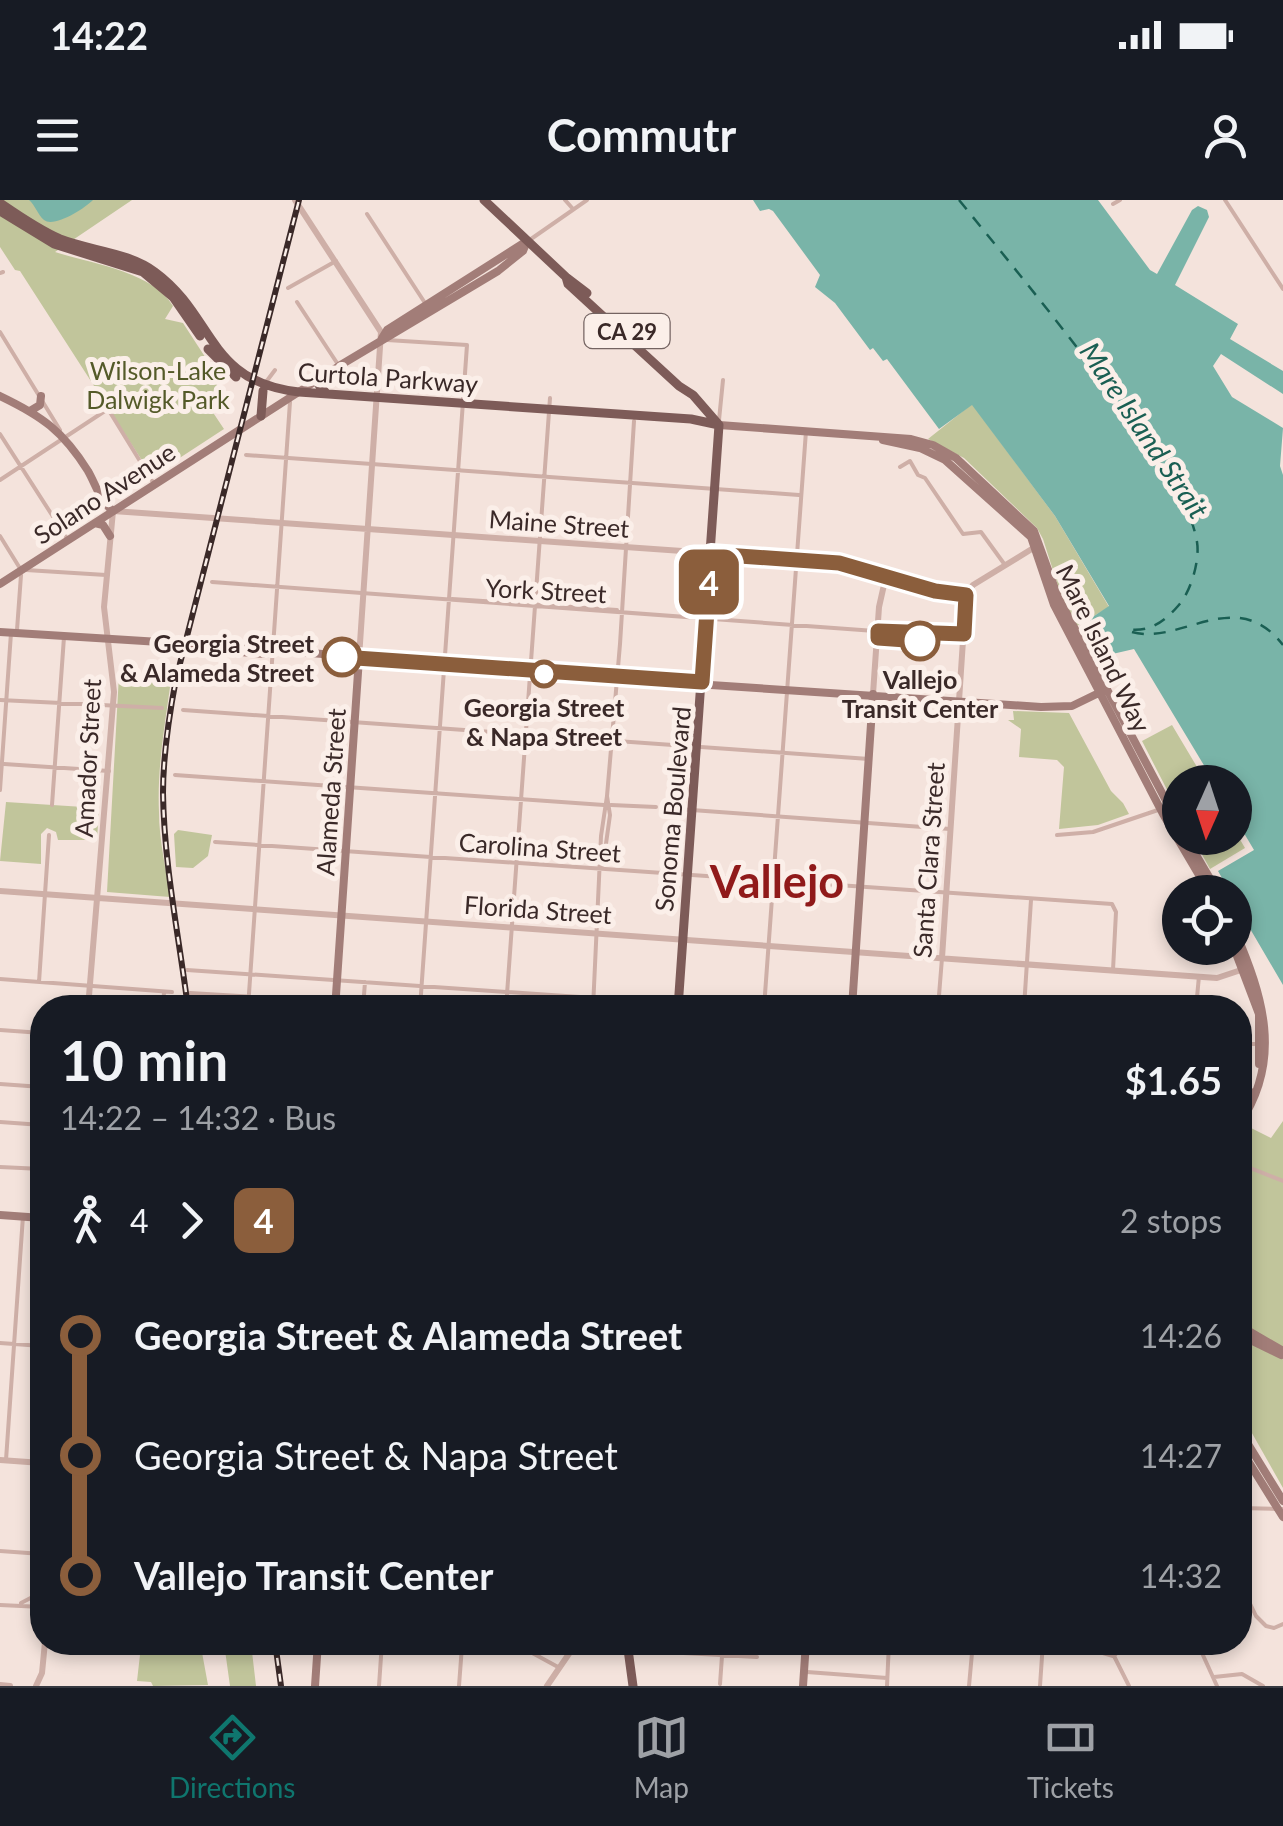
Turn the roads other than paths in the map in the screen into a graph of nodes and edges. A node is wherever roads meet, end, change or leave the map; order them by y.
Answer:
1 (295, 200) edge
2 (484, 200) edge
3 (565, 200) edge
4 (587, 200) edge
5 (1120, 200) edge
6 (1225, 200) edge
7 (0, 203) edge
8 (1114, 204) dead end
9 (573, 209) junction
10 (0, 211) edge
11 (368, 214) dead end
12 (527, 241) junction
13 (336, 262) junction
14 (288, 288) dead end
15 (1283, 290) edge
16 (298, 302) dead end
17 (428, 307) junction
18 (0, 332) edge
19 (381, 339) junction
20 (338, 366) junction
21 (276, 370) dead end
22 (322, 376) junction
23 (723, 380) dead end
24 (264, 388) junction
25 (326, 393) junction
26 (294, 394) junction
27 (0, 396) edge
28 (42, 396) junction
29 (696, 398) junction
30 (377, 400) junction
31 (463, 405) junction
32 (550, 407) junction
33 (30, 411) junction
34 (261, 416) junction
35 (634, 420) junction
36 (691, 420) junction
37 (719, 425) junction
38 (806, 431) junction
39 (0, 434) edge
40 (62, 435) junction
41 (931, 448) joint
42 (246, 455) dead end
43 (286, 458) junction
44 (372, 464) junction
45 (21, 466) junction
46 (900, 467) dead end
47 (458, 472) junction
48 (544, 476) junction
49 (0, 480) edge
50 (154, 484) junction
51 (630, 484) junction
52 (716, 489) junction
53 (801, 495) junction
54 (137, 496) junction
55 (113, 511) junction
56 (144, 513) junction
57 (94, 523) junction
58 (282, 523) junction
59 (368, 529) junction
60 (0, 536) edge
61 (110, 536) junction
62 (454, 536) junction
63 (68, 540) junction
64 (540, 542) junction
65 (1038, 545) junction
66 (626, 548) junction
67 (711, 554) junction
68 (797, 561) junction
69 (1005, 564) junction
70 (21, 570) junction
71 (106, 575) junction
72 (886, 576) junction
73 (212, 582) dead end
74 (0, 584) edge
75 (278, 588) junction
76 (364, 593) junction
77 (966, 595) junction
78 (450, 600) junction
79 (535, 606) junction
80 (622, 612) junction
81 (104, 616) junction
82 (706, 619) junction
83 (793, 625) junction
84 (878, 631) junction
85 (0, 632) edge
86 (14, 633) junction
87 (64, 637) junction
88 (96, 639) junction
89 (108, 640) junction
90 (273, 652) junction
91 (359, 658) junction
92 (444, 664) junction
93 (533, 670) junction
94 (617, 676) junction
95 (702, 682) junction
96 (788, 688) junction
97 (1104, 691) junction
98 (873, 694) junction
99 (3, 700) edge
100 (958, 700) junction
101 (59, 704) junction
102 (113, 706) junction
103 (162, 708) dead end
104 (183, 710) dead end
105 (268, 716) junction
106 (355, 722) junction
107 (440, 728) junction
108 (526, 734) junction
109 (611, 741) junction
110 (698, 747) junction
111 (784, 753) junction
112 (869, 759) junction
113 (2, 764) edge
114 (54, 768) junction
115 (109, 772) junction
116 (175, 775) dead end
117 (264, 780) junction
118 (350, 786) junction
119 (0, 790) edge
120 (435, 793) junction
121 (521, 799) junction
122 (1162, 802) edge
123 (52, 804) dead end
124 (607, 805) junction
125 (1162, 807) edge
126 (656, 808) dead end
127 (678, 809) dead end
128 (691, 810) junction
129 (779, 816) junction
130 (865, 823) junction
131 (950, 829) junction
132 (49, 835) dead end
133 (1057, 835) dead end
134 (215, 842) dead end
135 (260, 845) junction
136 (346, 852) junction
137 (430, 857) junction
138 (517, 863) junction
139 (602, 868) junction
140 (686, 876) junction
141 (774, 882) junction
142 (860, 887) junction
143 (0, 891) edge
144 (945, 893) junction
145 (44, 894) junction
146 (98, 898) junction
147 (1031, 900) junction
148 (255, 909) junction
149 (342, 915) junction
150 (426, 922) junction
151 (512, 928) junction
152 (598, 933) junction
153 (682, 940) junction
154 (770, 946) junction
155 (856, 952) junction
156 (942, 958) junction
157 (1027, 964) junction
158 (1244, 965) edge
159 (1245, 965) edge
160 (1246, 968) junction
161 (187, 970) dead end
162 (1113, 970) junction
163 (250, 973) junction
164 (1199, 976) junction
165 (0, 979) edge
166 (338, 980) junction
167 (39, 982) junction
168 (365, 982) junction
169 (89, 986) junction
170 (421, 986) junction
171 (507, 991) junction
172 (164, 992) junction
173 (172, 992) dead end
174 (190, 994) dead end
175 (89, 995) edge
176 (164, 995) edge
177 (205, 995) edge
178 (249, 995) edge
179 (338, 995) edge
180 (364, 995) edge
181 (421, 995) edge
182 (507, 995) edge
183 (565, 995) edge
184 (594, 995) edge
185 (679, 995) edge
186 (765, 995) edge
187 (853, 995) edge
188 (939, 995) edge
189 (1025, 995) edge
190 (1197, 995) edge
191 (0, 1030) edge
192 (30, 1032) edge
193 (1252, 1044) edge
194 (1261, 1044) junction
195 (0, 1084) edge
196 (30, 1086) edge
197 (1252, 1089) edge
198 (1252, 1101) edge
199 (0, 1122) edge
200 (30, 1125) edge
201 (0, 1166) edge
202 (30, 1168) edge
203 (1252, 1169) edge
204 (1283, 1182) edge
205 (0, 1215) edge
206 (24, 1216) junction
207 (30, 1217) edge
208 (1252, 1334) edge
209 (1252, 1340) edge
210 (0, 1344) edge
211 (14, 1344) junction
212 (30, 1345) edge
213 (1283, 1354) edge
214 (1252, 1453) edge
215 (3, 1460) edge
216 (30, 1462) edge
217 (1252, 1468) edge
218 (1264, 1489) junction
219 (1252, 1509) edge
220 (1282, 1509) edge
221 (1265, 1510) junction
222 (0, 1551) edge
223 (30, 1553) edge
224 (30, 1598) edge
225 (1252, 1604) edge
226 (0, 1605) edge
227 (16, 1605) junction
228 (30, 1606) edge
229 (1283, 1624) edge
230 (44, 1655) edge
231 (317, 1655) edge
232 (381, 1655) edge
233 (461, 1655) edge
234 (536, 1655) edge
235 (568, 1655) edge
236 (629, 1655) edge
237 (722, 1655) edge
238 (734, 1655) edge
239 (805, 1655) edge
240 (888, 1655) edge
241 (972, 1655) edge
242 (1043, 1655) edge
243 (1110, 1655) edge
244 (1204, 1655) edge
245 (1114, 1656) joint
246 (757, 1657) dead end
247 (559, 1668) junction
248 (804, 1672) junction
249 (1214, 1677) junction
250 (887, 1678) junction
251 (720, 1684) edge
252 (36, 1686) edge
253 (315, 1686) edge
254 (379, 1686) edge
255 (459, 1686) edge
256 (547, 1686) edge
257 (633, 1686) edge
258 (803, 1686) edge
259 (886, 1686) edge
260 (969, 1686) edge
261 (1040, 1686) edge
262 (1129, 1686) edge
263 (1218, 1686) edge
264 (1264, 1686) edge

1 - 13 street
2 - 12 main road, CA 29
3 - 9 street
4 - 9 street, Solano Avenue
5 - 8 street
6 - 15 street
7 - 24 main road, Curtola Parkway
9 - 12 street, Solano Avenue
10 - 24 main road, Curtola Parkway
11 - 17 street
12 - 17 main road, Solano Avenue
12 - 29 main road, CA 29
13 - 14 street
13 - 19 street
16 - 20 street
17 - 19 main road, Solano Avenue
18 - 28 street
19 - 20 main road, Solano Avenue
19 - 30 street, Alameda Street
19 - 31 street
20 - 22 main road, Solano Avenue
21 - 24 street
22 - 25 main road
22 - 26 main road, Solano Avenue
23 - 37 street
24 - 26 main road, Curtola Parkway
24 - 34 main road
25 - 26 main road, Curtola Parkway
25 - 30 main road, Curtola Parkway
26 - 30 main road, Curtola Parkway
26 - 34 main road, Solano Avenue
26 - 43 street
27 - 33 main road
28 - 33 main road
28 - 40 street
29 - 36 main road
29 - 37 main road, CA 29
30 - 31 main road, Curtola Parkway
30 - 44 street, Alameda Street
31 - 32 main road, Curtola Parkway
31 - 47 street
32 - 35 main road, Curtola Parkway
32 - 36 main road, Curtola Parkway
32 - 48 street
33 - 40 main road
34 - 50 main road, Solano Avenue
35 - 37 main road, Curtola Parkway
35 - 51 street
36 - 37 main road, Curtola Parkway
37 - 38 main road, Curtola Parkway
37 - 52 main road, Sonoma Boulevard
38 - 41 main road, Curtola Parkway
38 - 53 street
39 - 45 street
40 - 45 street
40 - 50 street
40 - 55 main road
41 - 65 main road, Mare Island Way
42 - 43 street
43 - 44 street
43 - 58 street
44 - 47 street
44 - 59 street, Alameda Street
45 - 49 street
45 - 63 street
46 - 69 street
47 - 48 street
47 - 62 street
48 - 51 street
48 - 64 street
50 - 54 main road, Solano Avenue
51 - 52 street
51 - 66 street
52 - 53 street
52 - 67 main road, Sonoma Boulevard
53 - 68 street
54 - 55 main road, Solano Avenue
54 - 56 street
55 - 56 street, Maine Street
55 - 57 main road, Solano Avenue
55 - 61 street, Amador Street
56 - 58 street, Maine Street
57 - 61 main road
57 - 63 main road, Solano Avenue
58 - 59 street, Maine Street
58 - 75 street
59 - 62 street, Maine Street
59 - 76 street, Alameda Street
60 - 70 street
61 - 71 street, Amador Street
62 - 64 street, Maine Street
62 - 78 street
63 - 70 main road, Solano Avenue
64 - 66 street, Maine Street
64 - 79 street
65 - 69 street
65 - 97 main road, Mare Island Way
66 - 67 street, Maine Street
66 - 80 street
67 - 68 street, Maine Street
67 - 82 main road, Sonoma Boulevard
68 - 72 street, Maine Street
68 - 83 street
69 - 77 street
70 - 71 street
70 - 74 main road, Solano Avenue
70 - 86 street
71 - 81 street, Amador Street
72 - 77 street, Maine Street
72 - 84 street
73 - 75 street, York Street
75 - 76 street, York Street
75 - 90 street
76 - 78 street, York Street
76 - 91 street, Alameda Street
77 - 100 street, Santa Clara Street
78 - 79 street, York Street
78 - 92 street
79 - 80 street, York Street
79 - 93 street
80 - 82 street, York Street
80 - 94 street
81 - 88 street
81 - 89 street, Amador Street
82 - 83 street, York Street
82 - 95 main road, Sonoma Boulevard
83 - 84 street, York Street
83 - 96 street
84 - 98 street
85 - 86 main road
86 - 87 main road
86 - 99 street
87 - 88 main road
87 - 101 street
88 - 89 main road
89 - 90 main road
89 - 102 street, Amador Street
90 - 91 main road
90 - 105 street
91 - 92 main road
91 - 106 main road, Alameda Street
92 - 93 main road
92 - 107 street
93 - 94 main road
93 - 108 street
94 - 95 main road
94 - 109 street
95 - 96 main road
95 - 110 main road, Sonoma Boulevard
96 - 98 main road
96 - 111 street
97 - 100 main road
97 - 122 main road, Mare Island Way
98 - 100 main road
98 - 112 main road
99 - 101 street
99 - 113 street
100 - 131 street, Santa Clara Street
101 - 102 street
101 - 114 street
102 - 103 street
102 - 115 street, Amador Street
104 - 105 street
105 - 106 street
105 - 117 street
106 - 107 street
106 - 118 main road, Alameda Street
107 - 108 street
107 - 120 street
108 - 109 street
108 - 121 street
109 - 110 street
109 - 124 street
110 - 111 street
110 - 128 main road, Sonoma Boulevard
111 - 112 street
111 - 129 street
112 - 130 main road
113 - 114 street
113 - 119 street
114 - 115 street
114 - 123 street
115 - 146 street, Amador Street
116 - 117 street
117 - 118 street
117 - 135 street
118 - 120 street
118 - 136 main road, Alameda Street
120 - 121 street
120 - 137 street
121 - 124 street
121 - 138 street
124 - 126 street
124 - 139 street
125 - 133 street
127 - 128 street
128 - 129 street
128 - 140 main road, Sonoma Boulevard
129 - 130 street
129 - 141 street
130 - 131 street
130 - 142 main road
131 - 144 street, Santa Clara Street
132 - 145 street
134 - 135 street, Carolina Street
135 - 136 street, Carolina Street
135 - 148 street
136 - 137 street, Carolina Street
136 - 149 main road, Alameda Street
137 - 138 street, Carolina Street
137 - 150 street
138 - 139 street, Carolina Street
138 - 151 street
139 - 140 street, Carolina Street
139 - 152 street
140 - 141 street, Carolina Street
140 - 153 main road, Sonoma Boulevard
141 - 142 street, Carolina Street
141 - 154 street
142 - 144 street, Carolina Street
142 - 155 main road
143 - 145 street, Florida Street
144 - 147 street, Carolina Street
144 - 156 street, Santa Clara Street
145 - 146 street, Florida Street
145 - 167 street
146 - 148 street, Florida Street
146 - 169 street, Amador Street
147 - 157 street
147 - 162 street, Carolina Street
148 - 149 street, Florida Street
148 - 163 street
149 - 150 street, Florida Street
149 - 166 main road, Alameda Street
150 - 151 street, Florida Street
150 - 170 street
151 - 152 street, Florida Street
151 - 171 street
152 - 153 street, Florida Street
152 - 184 street
153 - 154 street, Florida Street
153 - 185 main road, Sonoma Boulevard
154 - 155 street, Florida Street
154 - 186 street
155 - 156 street, Florida Street
155 - 187 main road
156 - 157 street, Florida Street
156 - 188 street, Santa Clara Street
157 - 162 street, Florida Street
157 - 189 street
158 - 160 main road
159 - 160 main road
160 - 164 street, Florida Street
160 - 194 main road
160 - 198 main road
161 - 163 street
162 - 164 street, Florida Street
163 - 166 street
163 - 178 street
164 - 190 street
165 - 167 street
166 - 168 street
166 - 179 main road, Alameda Street
167 - 169 street
168 - 170 street
168 - 180 street
169 - 172 street
169 - 175 street, Amador Street
170 - 171 street
170 - 181 street
171 - 182 street
171 - 183 street
172 - 173 street
172 - 176 street
174 - 177 street
191 - 192 street
193 - 194 street
194 - 197 main road
195 - 196 street
199 - 200 street
201 - 202 street
203 - 204 street
205 - 206 main road
206 - 207 main road
206 - 211 street
208 - 213 main road
209 - 213 main road
210 - 211 street
211 - 212 street
211 - 215 street
214 - 220 main road
215 - 216 street
217 - 218 main road
218 - 220 main road
218 - 221 main road
219 - 221 street
220 - 221 street
222 - 223 street
224 - 227 street
225 - 229 street
226 - 227 street
227 - 228 street
230 - 252 street
231 - 253 main road
232 - 254 street
233 - 255 street
234 - 247 street
235 - 247 street
236 - 257 main road
237 - 251 street
238 - 246 street
239 - 248 main road
240 - 250 street
241 - 260 street
242 - 261 street
243 - 245 street
244 - 249 street
245 - 262 street
247 - 256 street
248 - 250 street
248 - 258 main road
249 - 263 street
249 - 264 street
250 - 259 street

